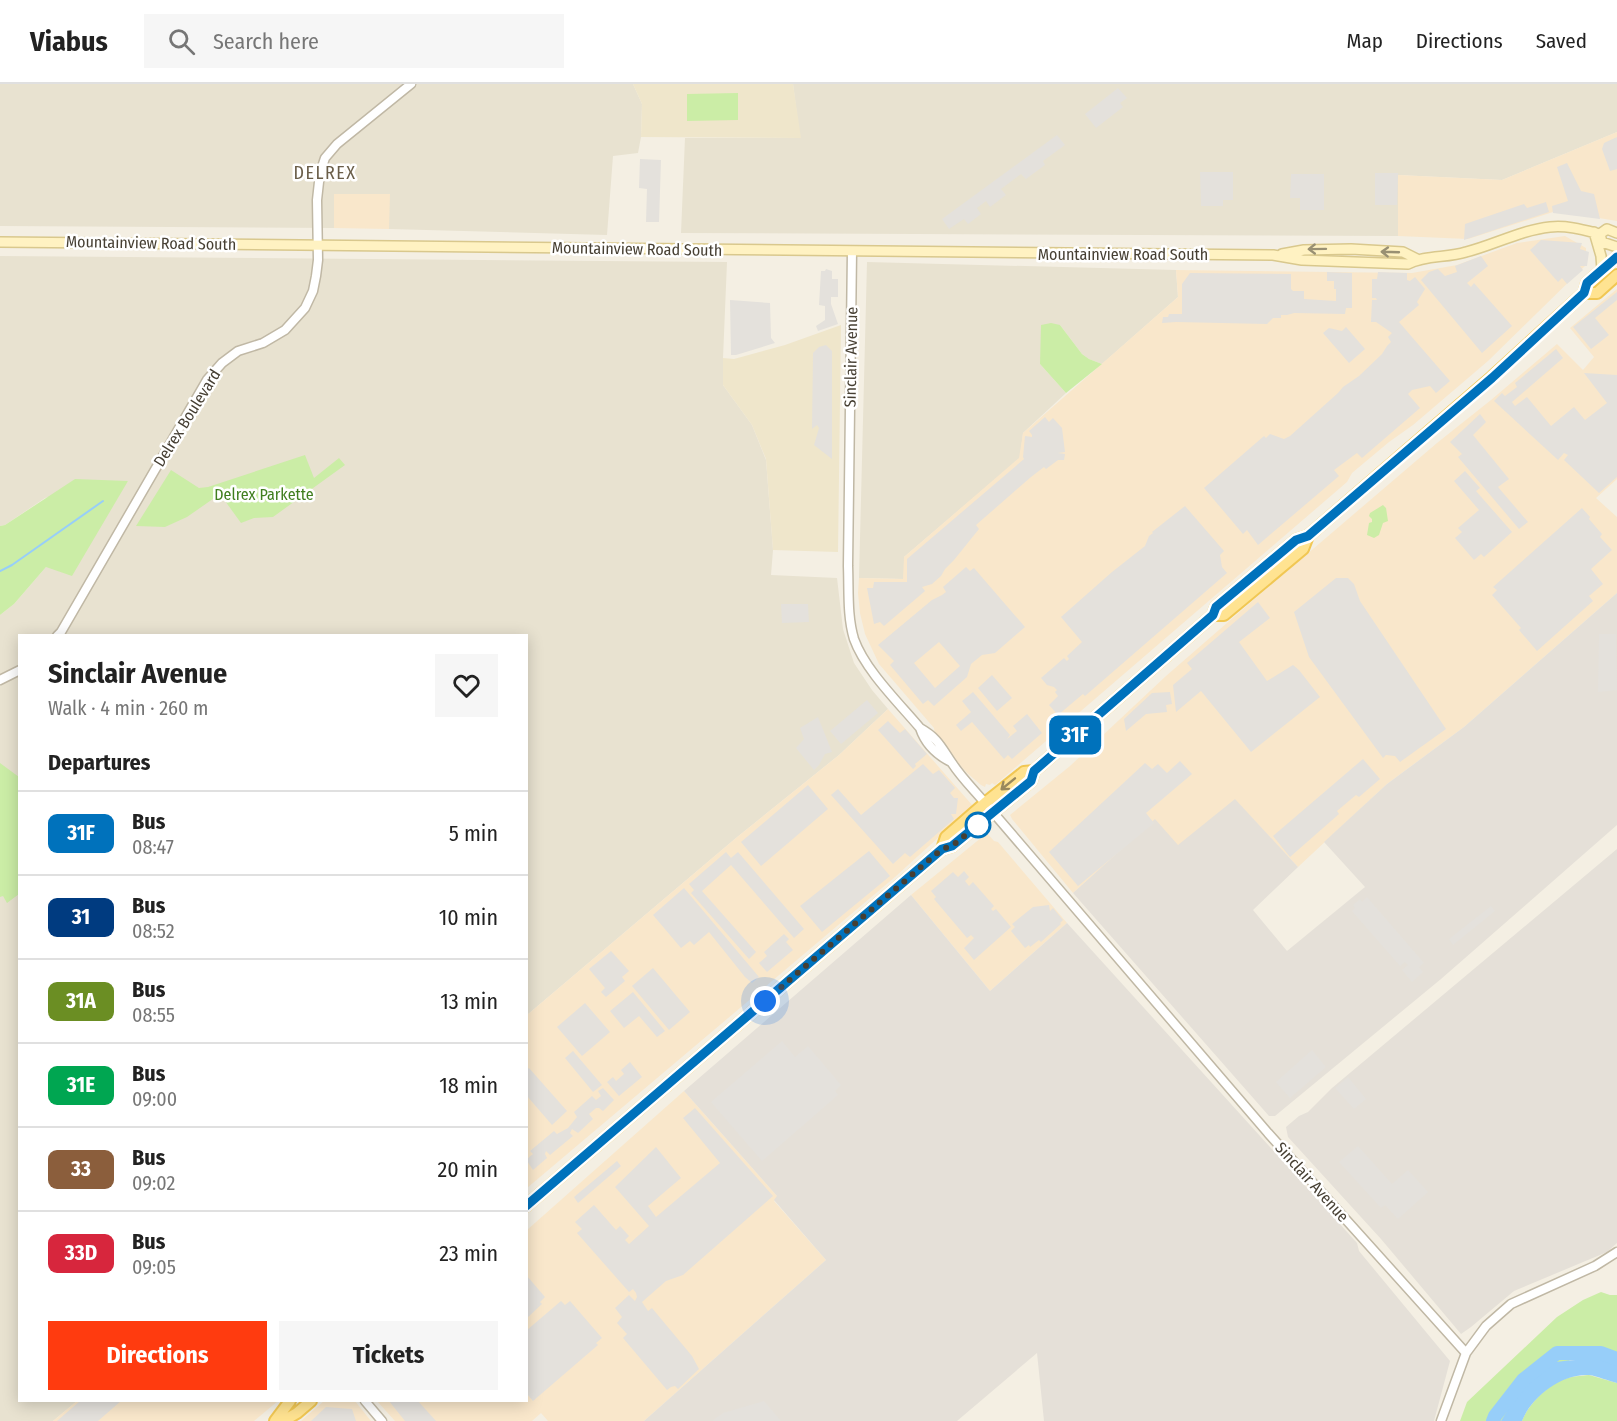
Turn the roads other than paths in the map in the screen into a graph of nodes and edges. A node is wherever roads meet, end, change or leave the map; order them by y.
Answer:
1 (411, 84) edge
2 (1597, 233) junction
3 (1617, 233) edge
4 (0, 242) edge
5 (317, 245) junction
6 (1617, 247) edge
7 (852, 251) junction
8 (1617, 257) edge
9 (1602, 270) junction
10 (1617, 275) edge
11 (1584, 293) junction
12 (59, 634) edge
13 (18, 671) edge
14 (0, 680) edge
15 (1034, 771) junction
16 (985, 803) junction
17 (993, 813) junction
18 (942, 849) junction
19 (528, 1204) edge
20 (1617, 1252) edge
21 (1466, 1353) junction
22 (289, 1402) edge
23 (310, 1402) edge
24 (366, 1402) edge
25 (275, 1421) edge
26 (283, 1421) edge
27 (382, 1421) edge
28 (1442, 1421) edge

1 - 5 street, Delrex Boulevard
2 - 3 main road, Mountainview Road South
2 - 6 main road, Mountainview Road South
2 - 7 main road, Mountainview Road South
2 - 9 main road
4 - 5 main road, Mountainview Road South
5 - 7 main road, Mountainview Road South
5 - 12 street, Delrex Boulevard
7 - 16 street, Sinclair Avenue
8 - 9 main road
9 - 11 main road
10 - 11 main road
11 - 15 main road
13 - 14 street
15 -> 16 main road
15 - 17 main road
16 - 17 street, Sinclair Avenue
16 - 18 main road
17 - 18 main road
17 - 21 street, Sinclair Avenue
18 - 19 main road
20 - 21 street
21 - 28 street
22 - 25 main road
23 - 26 main road
24 - 27 street

